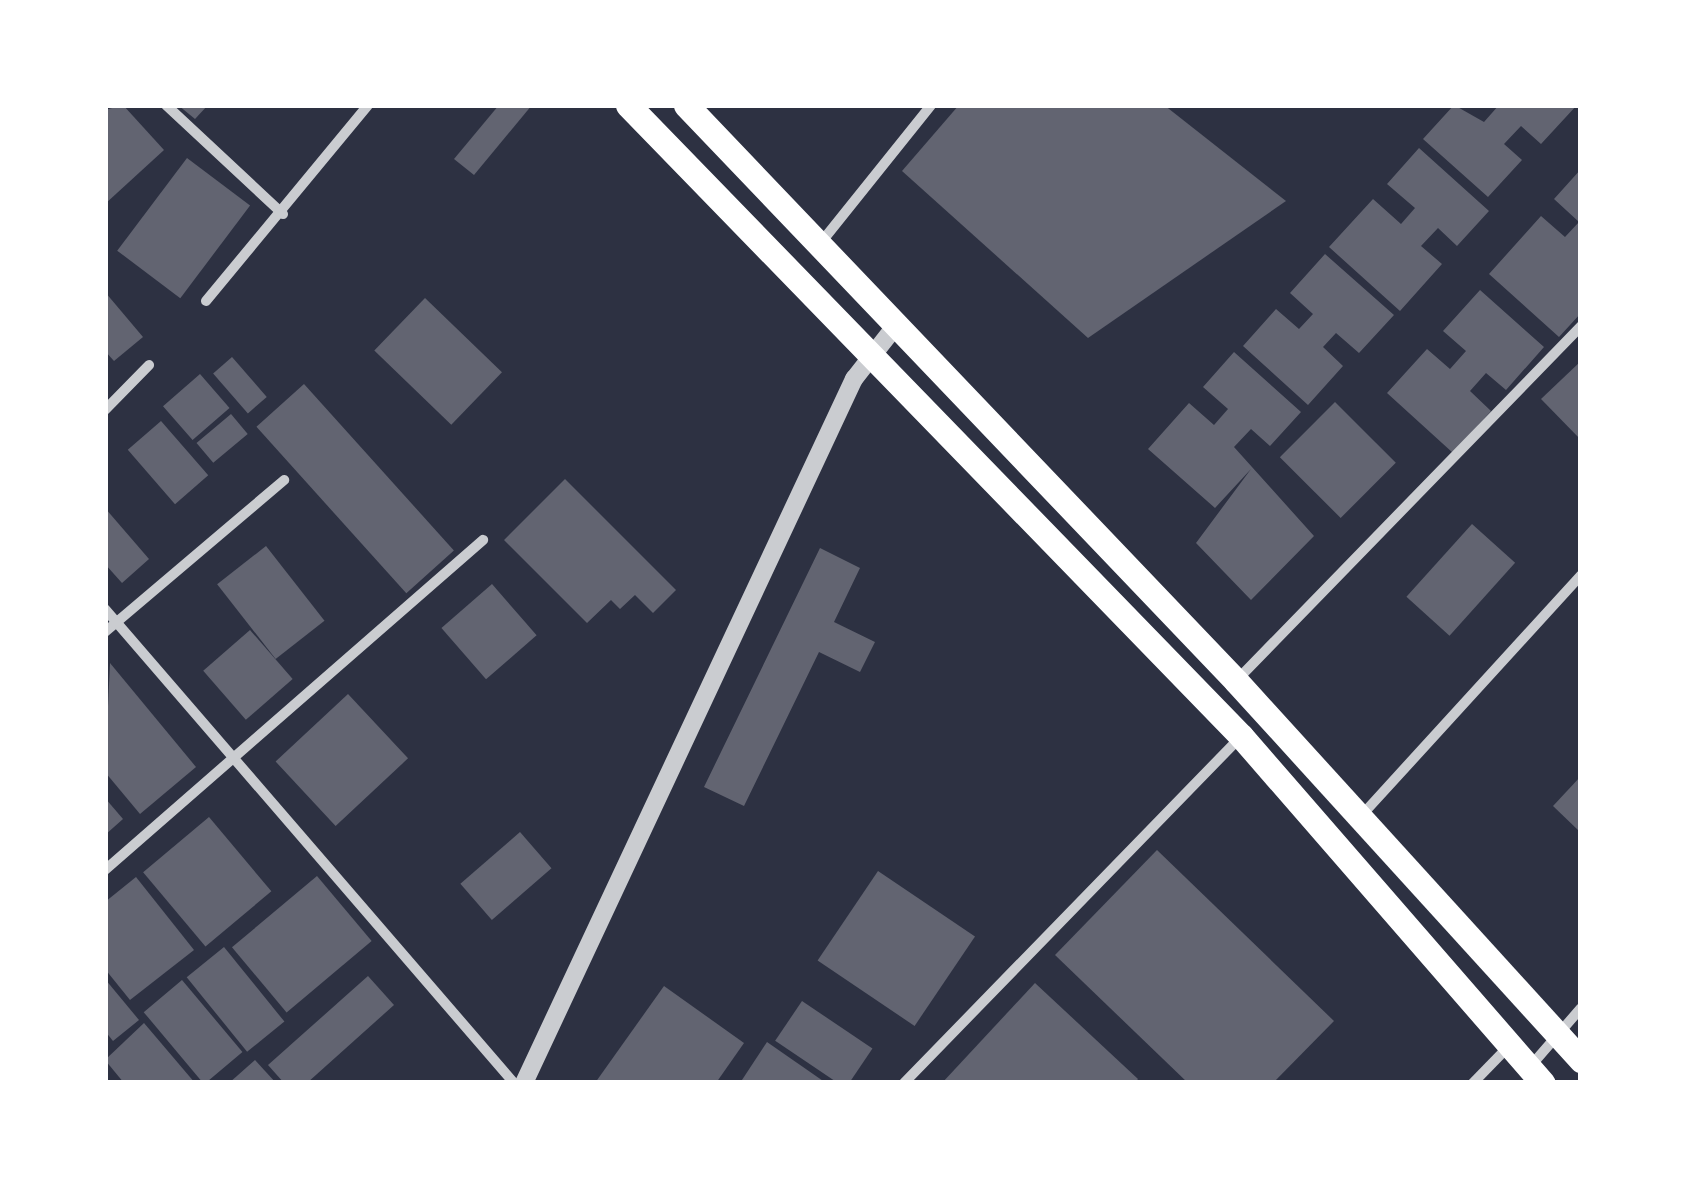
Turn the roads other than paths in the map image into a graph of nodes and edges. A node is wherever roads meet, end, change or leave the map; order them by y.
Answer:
1 (166, 105) edge
2 (368, 105) edge
3 (628, 105) edge
4 (686, 105) edge
5 (931, 105) edge
6 (283, 214) junction
7 (817, 247) junction
8 (206, 302) dead end
9 (1581, 326) edge
10 (893, 329) junction
11 (867, 358) junction
12 (148, 365) dead end
13 (105, 410) edge
14 (284, 480) dead end
15 (483, 540) dead end
16 (1581, 575) edge
17 (105, 609) edge
18 (117, 622) junction
19 (105, 632) edge
20 (1236, 681) junction
21 (1241, 736) junction
22 (236, 760) junction
23 (1362, 814) junction
24 (105, 870) edge
25 (1581, 1008) edge
26 (1559, 1035) junction
27 (1510, 1045) junction
28 (1581, 1060) edge
29 (1536, 1076) edge
30 (514, 1083) edge
31 (524, 1083) edge
32 (904, 1083) edge
33 (1473, 1083) edge

1 - 6 street
2 - 6 street
3 - 11 main road
4 - 7 main road
5 - 7 street
6 - 8 street
7 - 10 main road
9 - 20 street
10 - 11 street
10 - 20 main road
11 - 21 main road
11 - 31 street
12 - 13 street
14 - 18 street
15 - 22 street
16 - 23 street
17 - 18 street
18 - 19 street
18 - 22 street
20 - 23 main road
21 - 27 main road
21 - 32 street
22 - 24 street
22 - 30 street
23 - 26 main road
25 - 26 street
26 - 28 main road
26 - 29 street
27 - 29 main road
27 - 33 street

